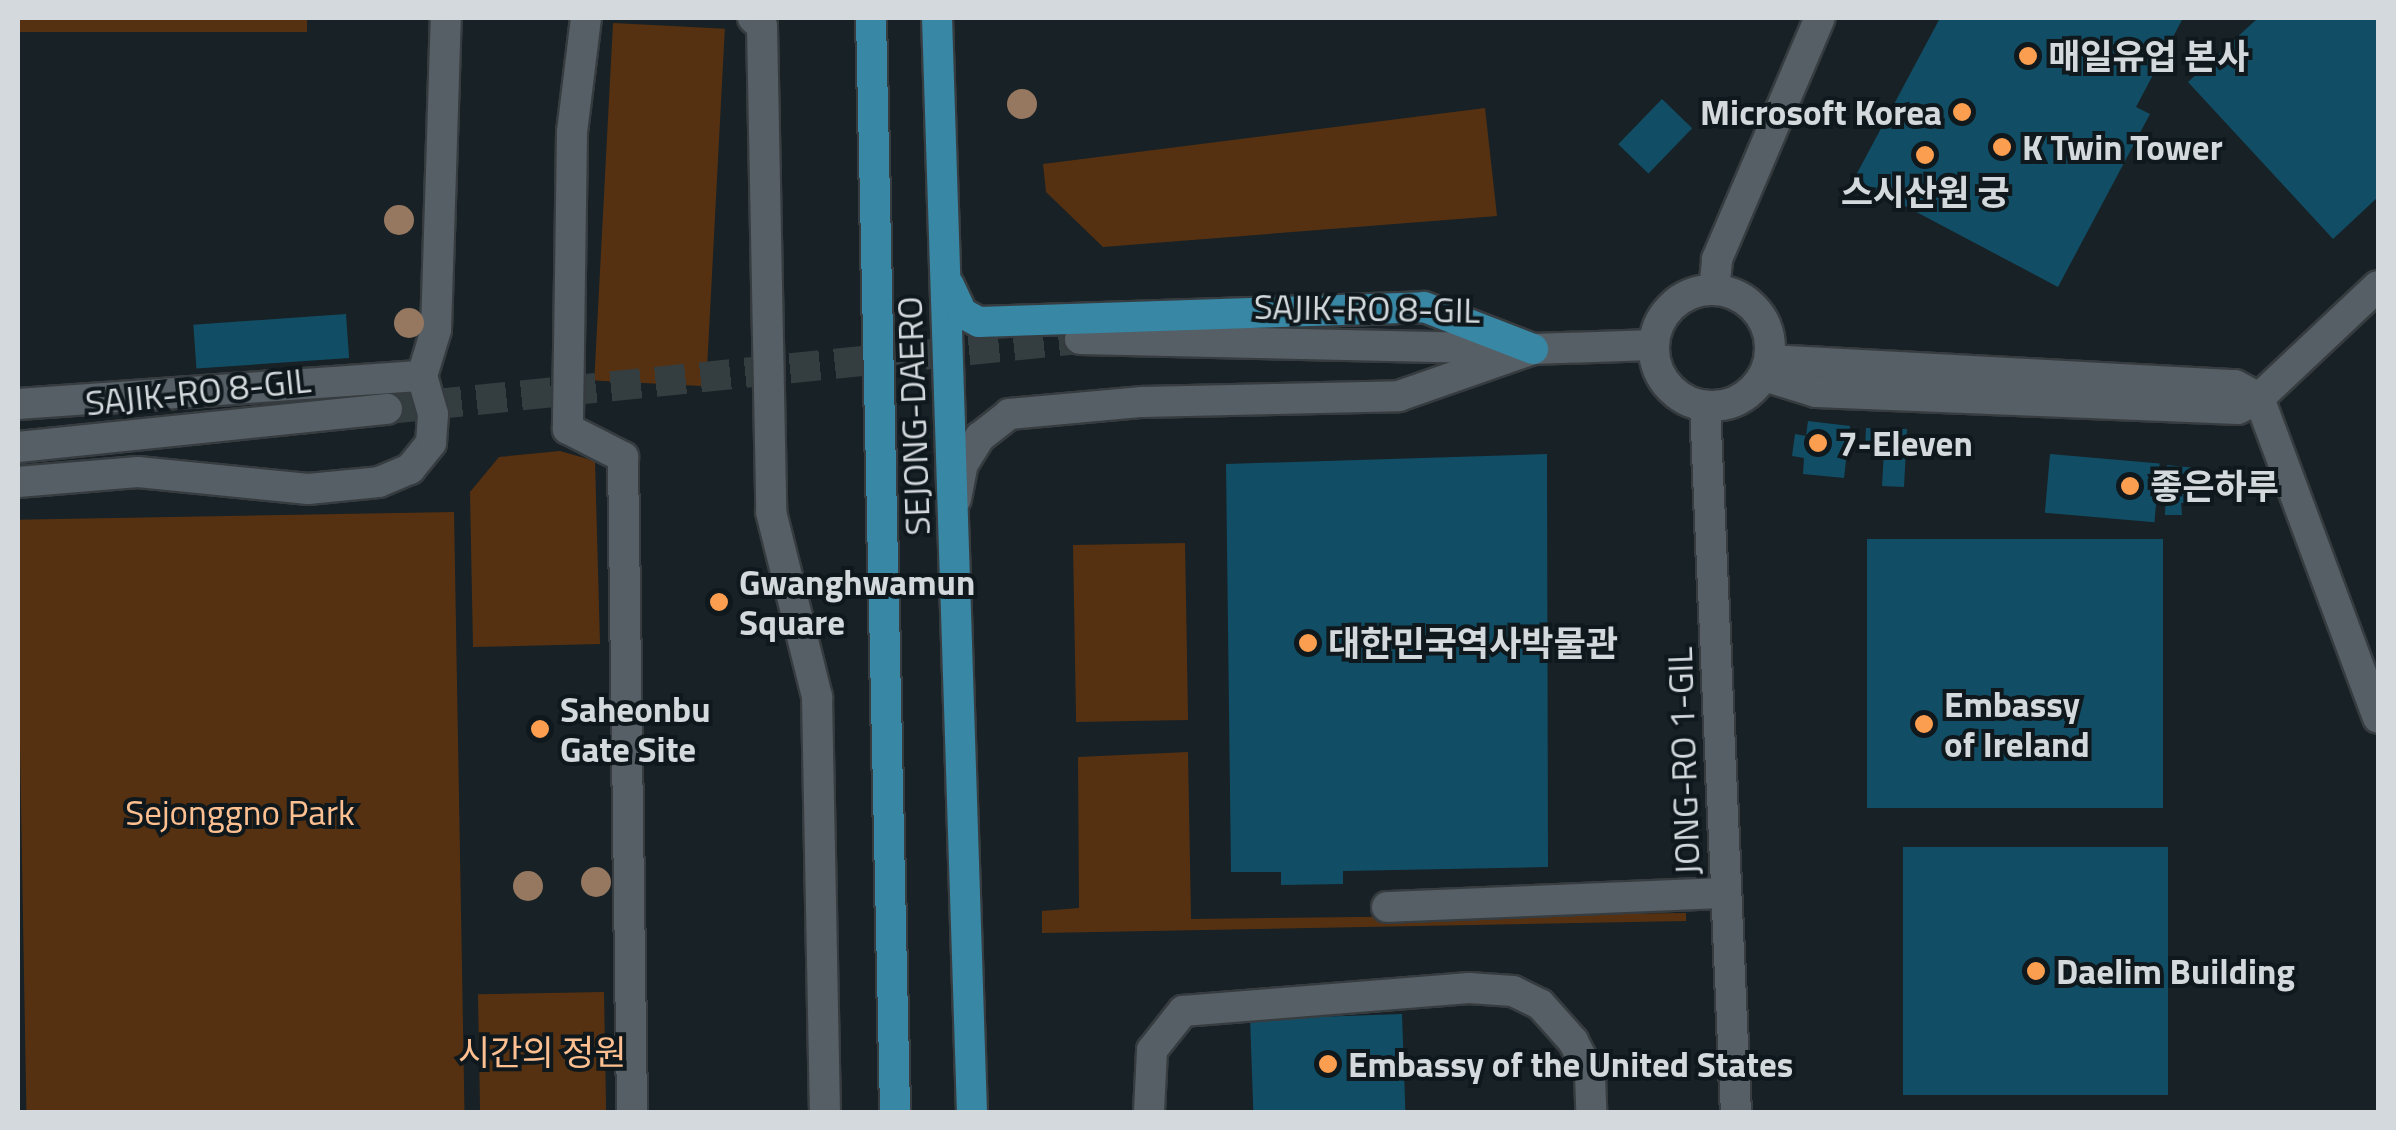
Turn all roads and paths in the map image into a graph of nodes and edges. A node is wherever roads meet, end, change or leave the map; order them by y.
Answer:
1 (446, 18) edge
2 (586, 18) edge
3 (753, 18) edge
4 (871, 18) edge
5 (937, 18) edge
6 (1820, 18) edge
7 (945, 270) junction
8 (2378, 286) edge
9 (1714, 290) junction
10 (1080, 339) tunnel mouth
11 (1653, 345) junction
12 (1533, 349) junction
13 (1767, 368) junction
14 (422, 376) junction
15 (2259, 398) junction
16 (18, 404) edge
17 (1705, 406) junction
18 (387, 409) tunnel mouth
19 (18, 447) edge
20 (18, 482) edge
21 (953, 517) junction
22 (2378, 718) edge
23 (1726, 893) junction
24 (1387, 907) dead end
25 (632, 1112) edge
26 (824, 1112) edge
27 (895, 1112) edge
28 (972, 1112) edge
29 (1149, 1112) edge
30 (1591, 1112) edge
31 (1736, 1112) edge

1 - 14 street
2 - 25 street
3 - 26 street
4 - 27 main road, SEJONG-DAERO
5 - 7 main road, SEJONG-DAERO
6 - 9 street
7 - 12 main road
7 - 21 main road, SEJONG-DAERO
8 - 15 street
9 - 11 street
9 - 13 street
10 - 12 street, SAJIK-RO 8-GIL
11 - 12 street, SAJIK-RO 8-GIL
11 - 17 street
12 - 21 street
13 - 15 street
13 - 17 street
14 - 16 street
14 - 20 street
15 - 22 street
17 - 23 street, JONG-RO 1-GIL
18 - 19 street, SAJIK-RO 8-GIL
21 - 28 main road, SEJONG-DAERO
23 - 24 street
23 - 31 street, JONG-RO 1-GIL
29 - 30 street

